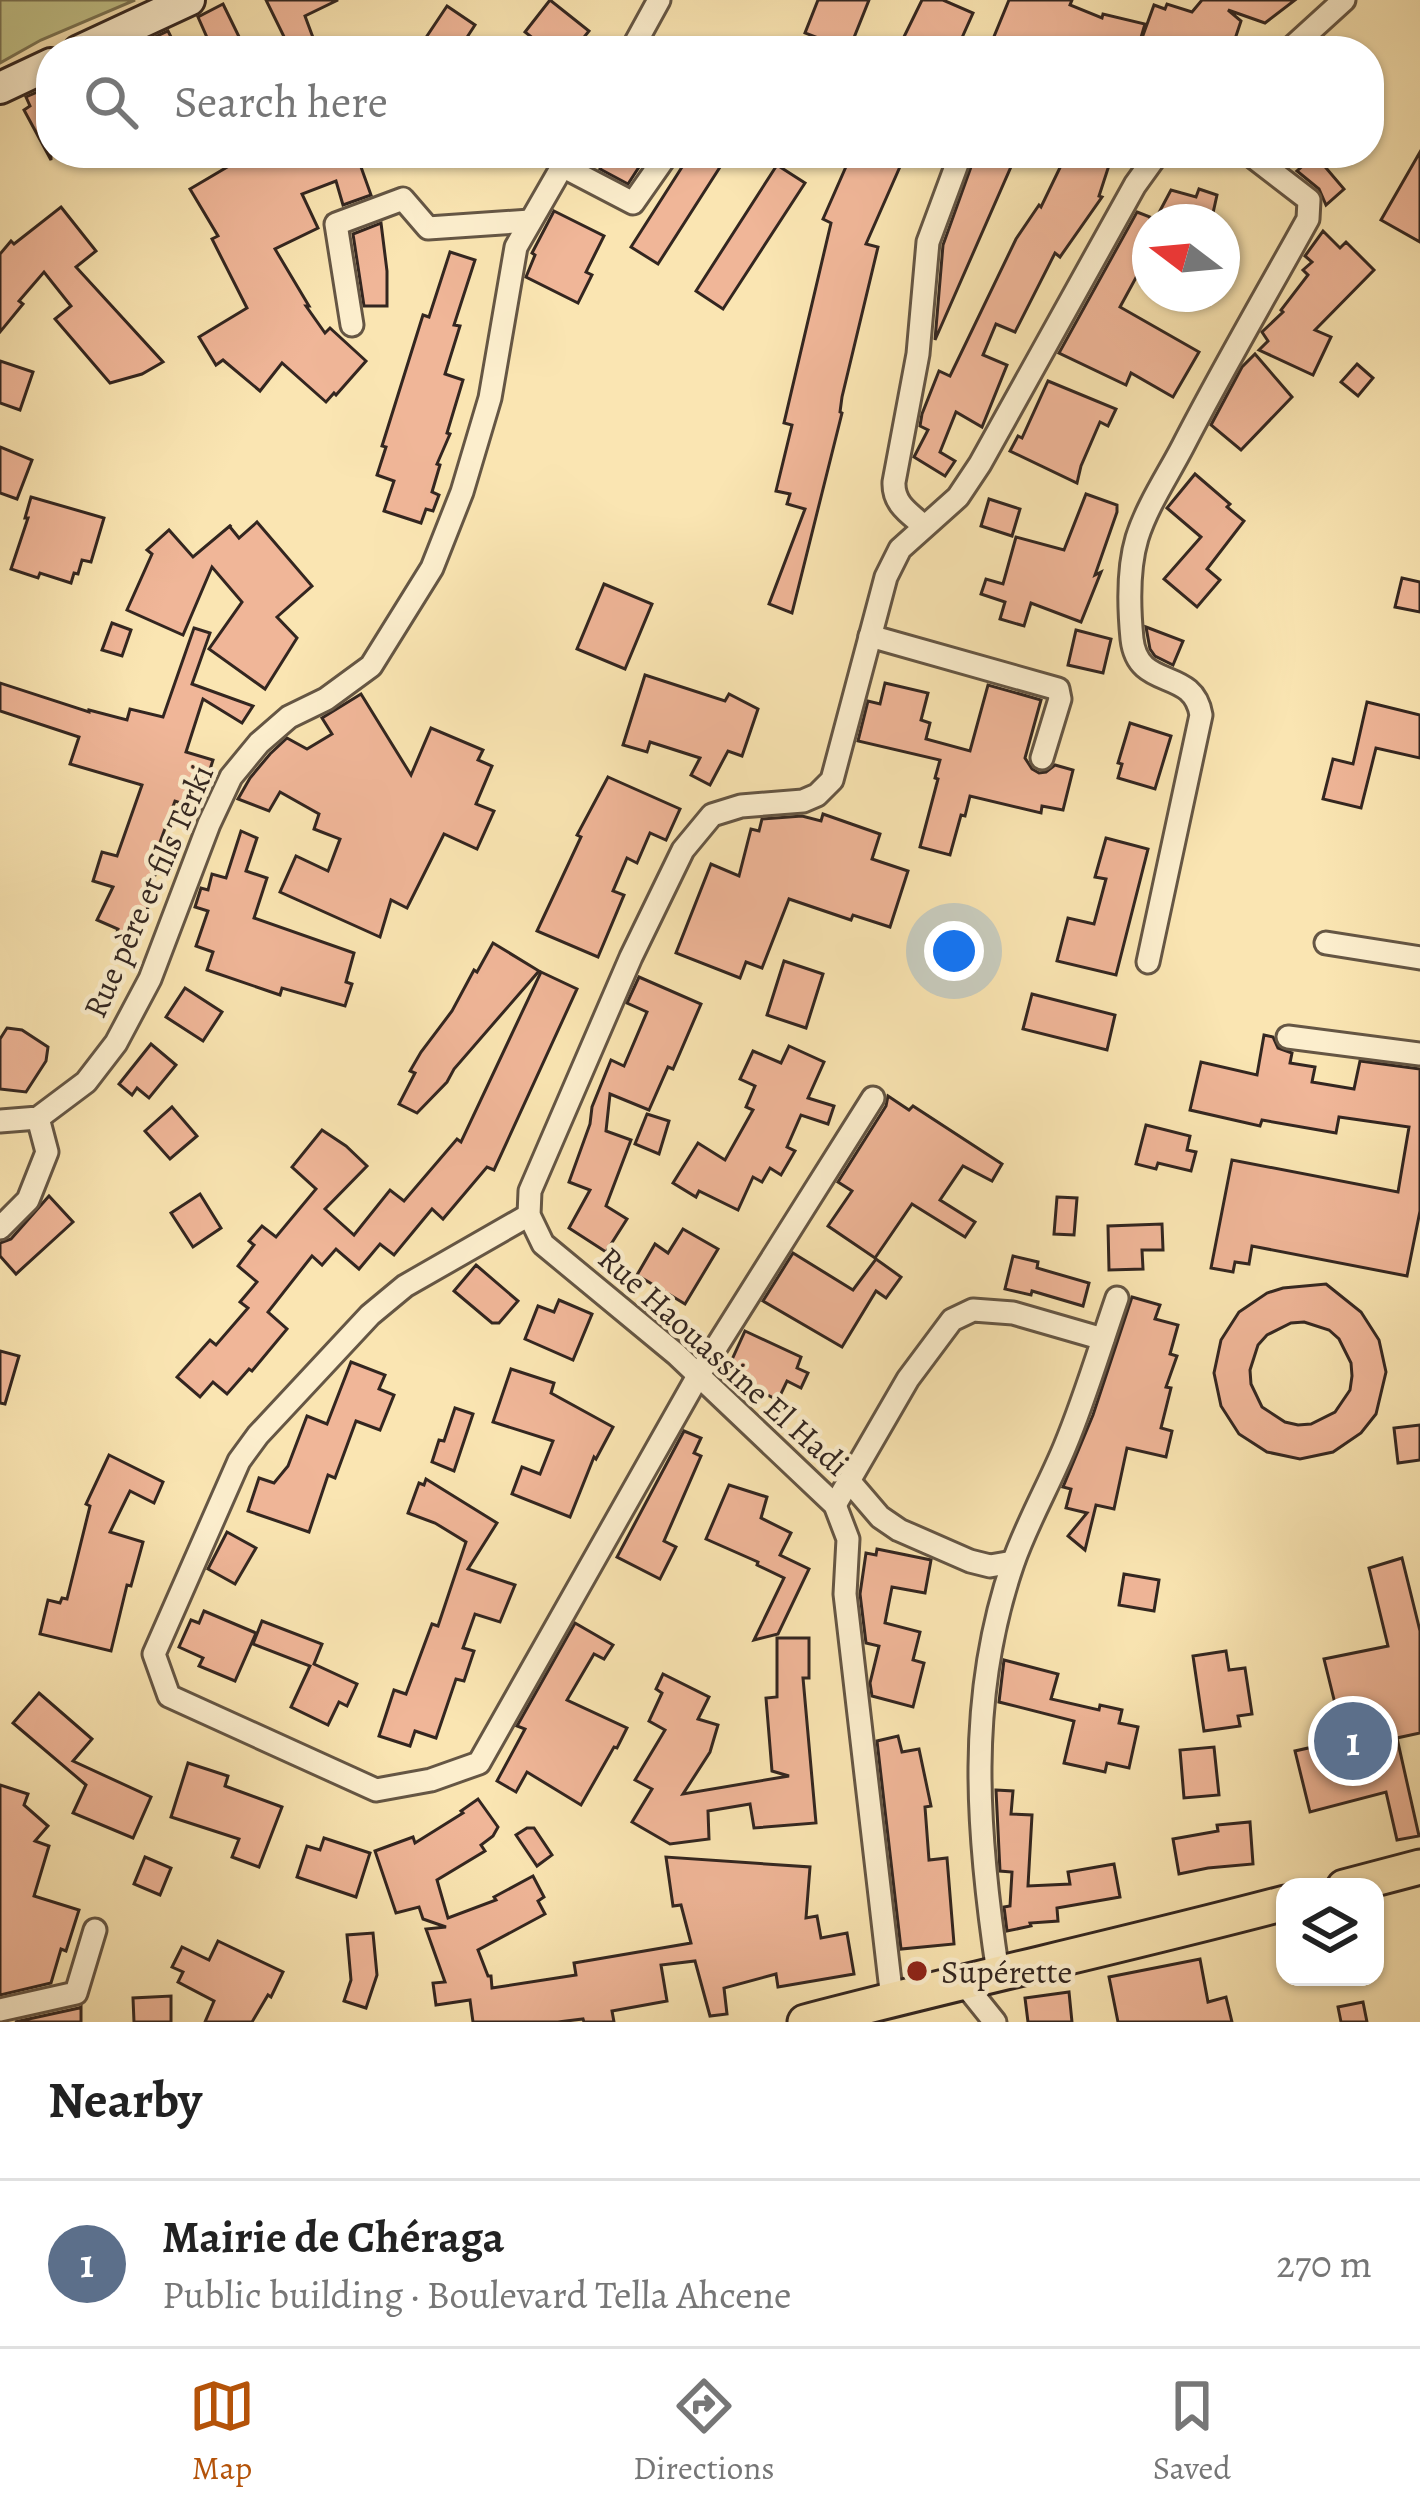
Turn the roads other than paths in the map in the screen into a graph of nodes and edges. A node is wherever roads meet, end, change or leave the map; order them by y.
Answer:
1 (189, 0) edge
2 (659, 0) edge
3 (1344, 0) edge
4 (111, 36) edge
5 (639, 36) edge
6 (1304, 36) edge
7 (36, 71) edge
8 (0, 88) edge
9 (561, 168) edge
10 (580, 168) edge
11 (658, 168) edge
12 (955, 168) edge
13 (1147, 168) edge
14 (1267, 168) edge
15 (530, 221) junction
16 (352, 325) dead end
17 (924, 526) junction
18 (870, 636) junction
19 (1042, 758) dead end
20 (1326, 943) dead end
21 (1420, 958) edge
22 (1148, 962) dead end
23 (1288, 1036) dead end
24 (1420, 1054) edge
25 (873, 1098) dead end
26 (38, 1118) junction
27 (0, 1121) edge
28 (529, 1215) junction
29 (0, 1228) edge
30 (1117, 1298) dead end
31 (1102, 1340) junction
32 (698, 1376) junction
33 (850, 1483) junction
34 (836, 1505) junction
35 (1013, 1562) junction
36 (1420, 1867) edge
37 (1378, 1878) edge
38 (1276, 1905) edge
39 (94, 1930) dead end
40 (998, 1973) junction
41 (962, 1981) junction
42 (892, 1999) junction
43 (0, 2010) edge
44 (805, 2022) edge
45 (995, 2022) edge

1 - 4 street
2 - 5 street
3 - 6 street
7 - 8 street
9 - 15 street, Rue père et fils Terki
10 - 11 street
12 - 17 street
13 - 17 street
14 - 22 street
15 - 16 street
15 - 26 street, Rue père et fils Terki
17 - 18 street
18 - 19 street
18 - 28 street
20 - 21 street
23 - 24 street
25 - 32 street
26 - 27 street
26 - 29 street
28 - 32 street, Rue Haouassine El Hadi
28 - 32 street
30 - 31 street
31 - 33 street
31 - 35 street
32 - 34 street, Rue Haouassine El Hadi
33 - 34 street
33 - 35 street
34 - 42 street, Rue Haouassine El Hadi
35 - 40 street
36 - 37 main road
38 - 40 main road
39 - 43 street
40 - 41 main road
41 - 42 main road
41 - 45 street
42 - 44 main road

